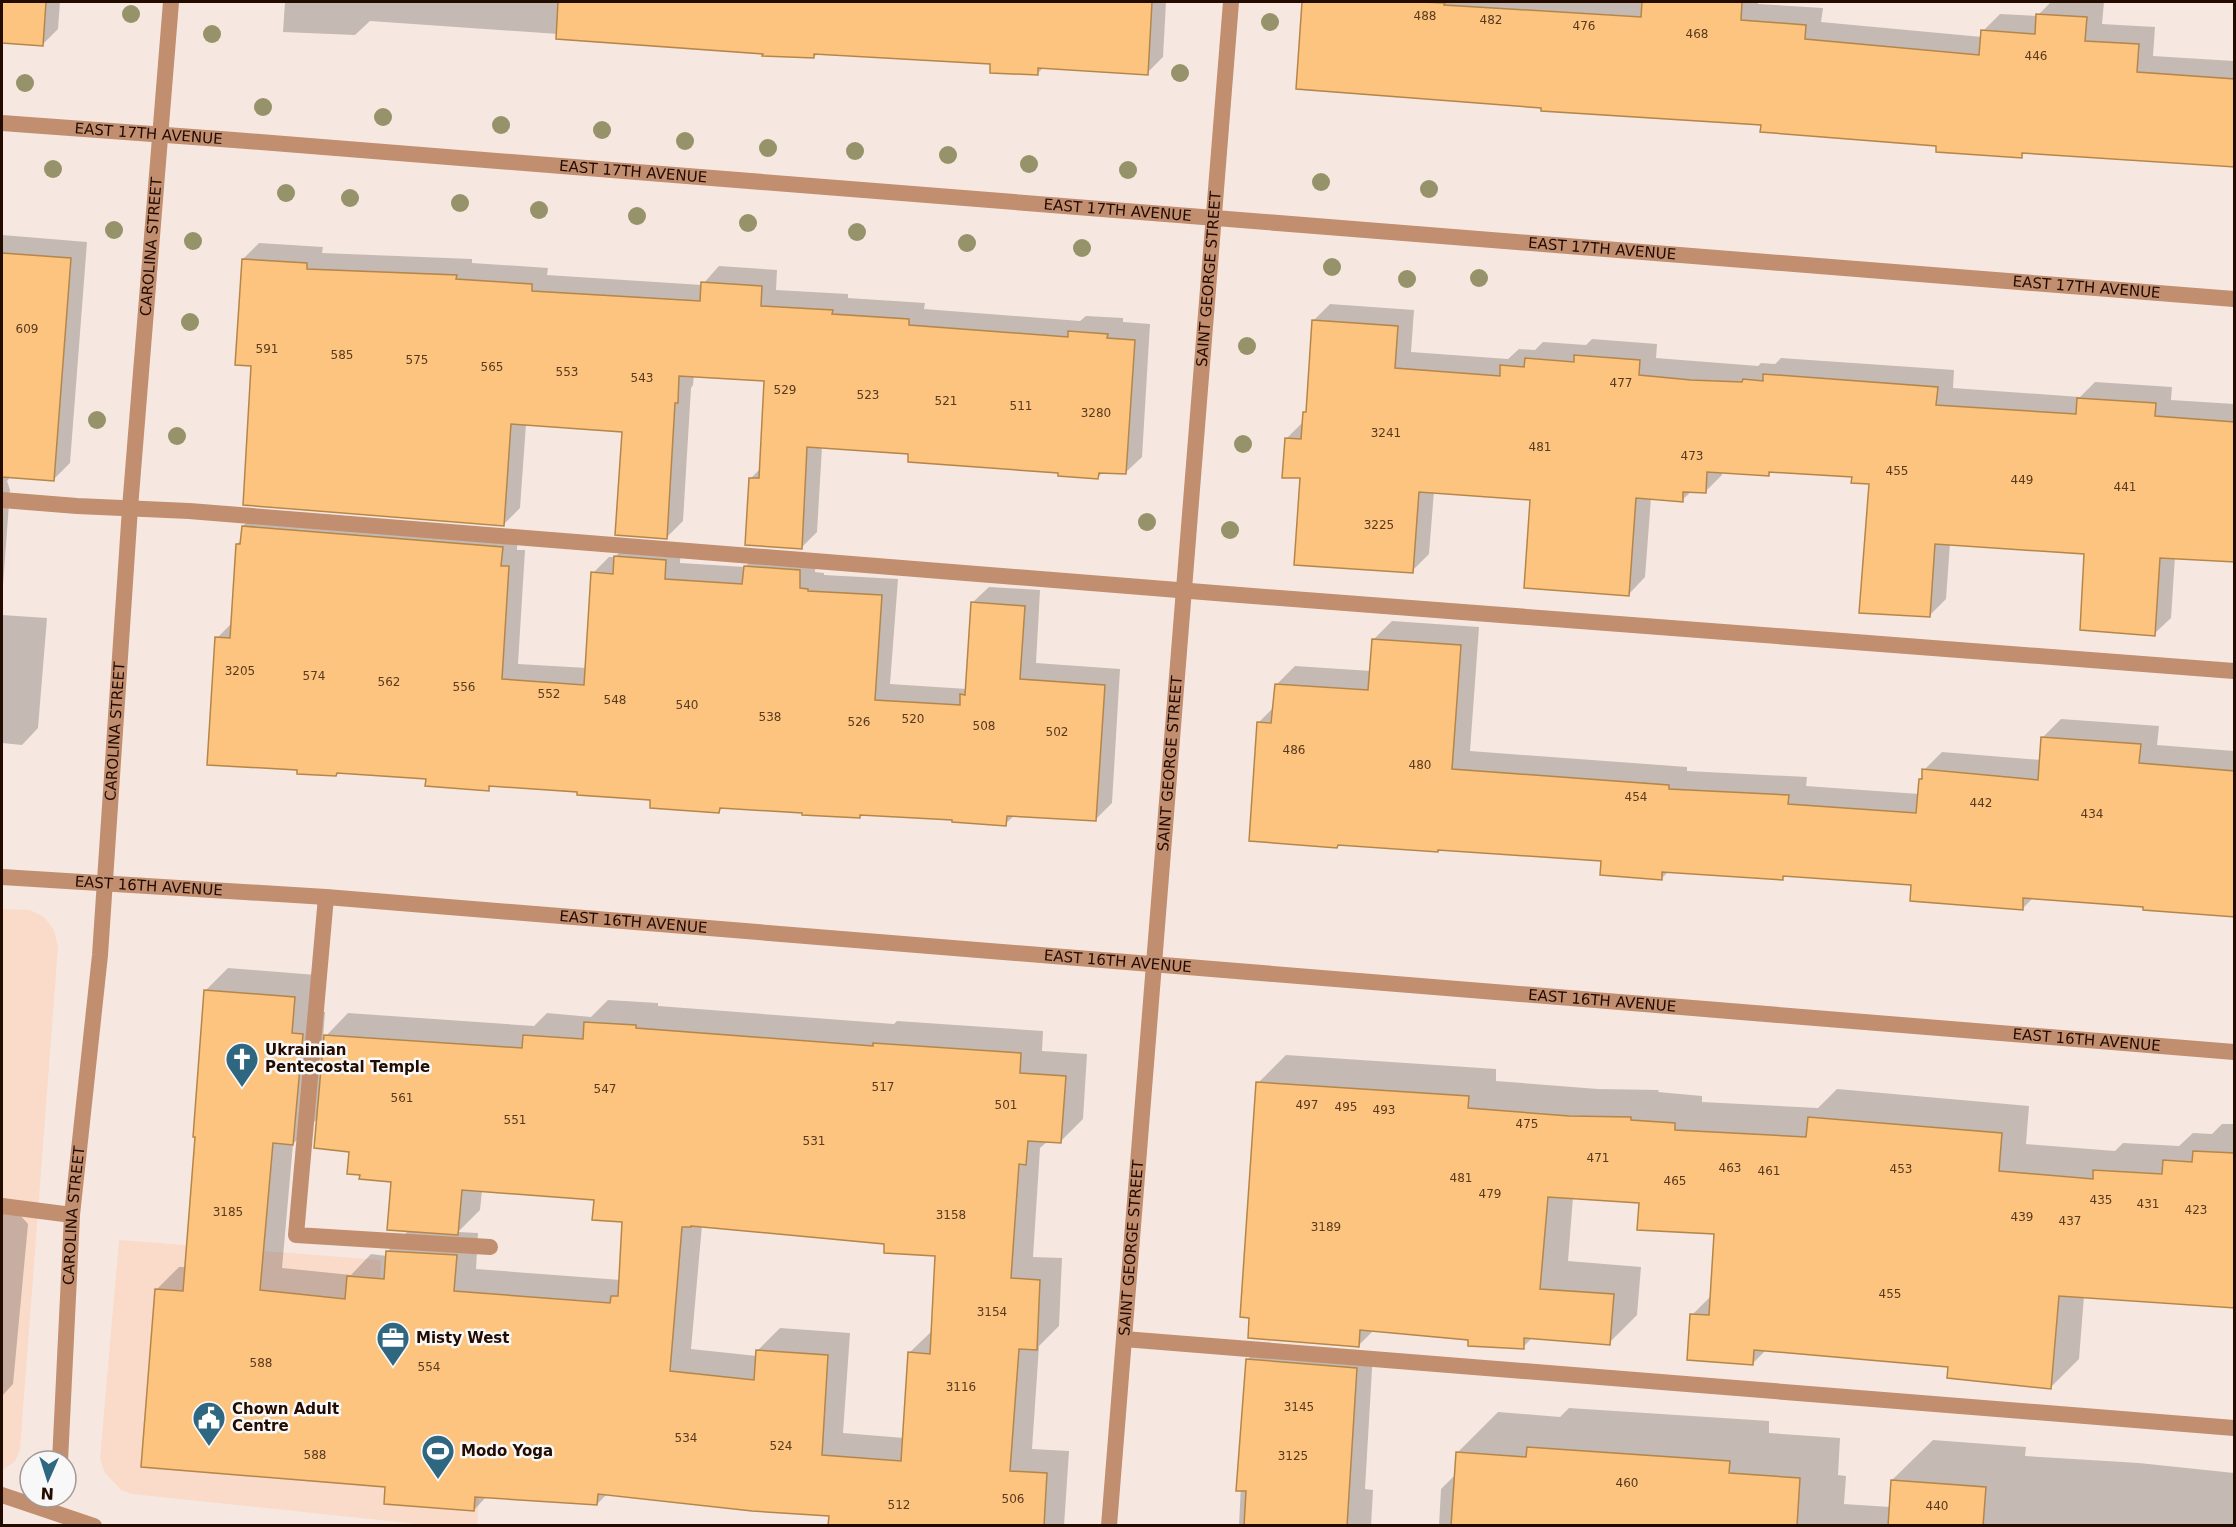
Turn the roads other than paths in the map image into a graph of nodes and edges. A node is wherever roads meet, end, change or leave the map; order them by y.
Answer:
1 (171, 2) edge
2 (1231, 2) edge
3 (2, 123) edge
4 (161, 135) junction
5 (1215, 218) junction
6 (2235, 299) edge
7 (2, 500) edge
8 (130, 508) junction
9 (1184, 590) junction
10 (2235, 671) edge
11 (2, 877) edge
12 (105, 884) junction
13 (326, 897) junction
14 (1153, 964) junction
15 (2235, 1052) edge
16 (2, 1206) edge
17 (72, 1215) junction
18 (490, 1247) dead end
19 (1124, 1340) junction
20 (2235, 1428) edge
21 (61, 1449) edge
22 (2, 1495) edge
23 (56, 1520) edge
24 (93, 1526) edge
25 (1109, 1526) edge

1 - 4 street, CAROLINA STREET
2 - 5 street, SAINT GEORGE STREET
3 - 4 street, EAST 17TH AVENUE
4 - 5 street, EAST 17TH AVENUE
4 - 8 street, CAROLINA STREET
5 - 6 street, EAST 17TH AVENUE
5 - 9 street, SAINT GEORGE STREET
7 - 8 street
8 - 9 street
8 - 12 street, CAROLINA STREET
9 - 10 street
9 - 14 street, SAINT GEORGE STREET
11 - 12 street, EAST 16TH AVENUE
12 - 13 street, EAST 16TH AVENUE
12 - 17 street, CAROLINA STREET
13 - 14 street, EAST 16TH AVENUE
13 - 18 street
14 - 15 street, EAST 16TH AVENUE
14 - 19 street, SAINT GEORGE STREET
16 - 17 street
17 - 21 street, CAROLINA STREET
19 - 20 street
19 - 25 street, SAINT GEORGE STREET
22 - 23 street
23 - 24 street

